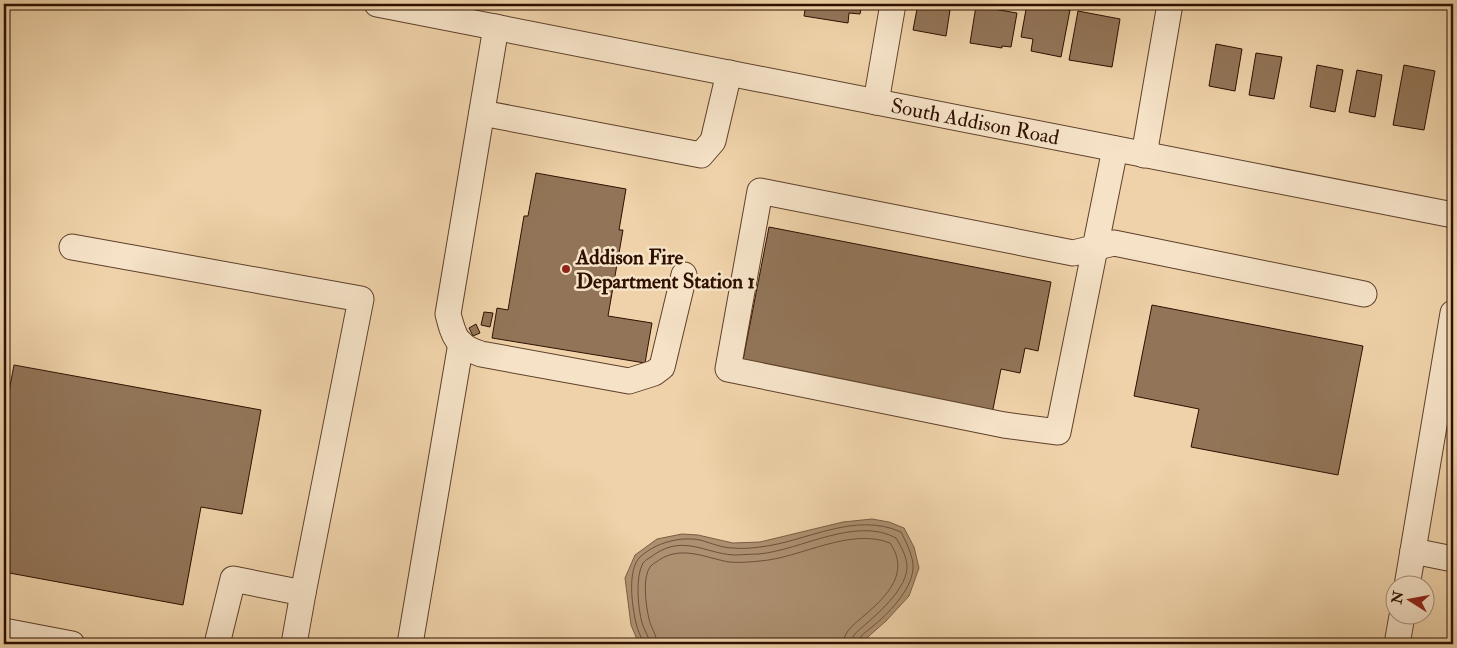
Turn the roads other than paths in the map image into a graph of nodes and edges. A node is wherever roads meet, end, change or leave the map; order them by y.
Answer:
1 (377, 4) edge
2 (893, 4) edge
3 (1170, 4) edge
4 (482, 18) edge
5 (729, 73) junction
6 (876, 102) junction
7 (482, 113) junction
8 (1115, 149) junction
9 (1144, 155) junction
10 (1453, 215) edge
11 (72, 247) dead end
12 (1096, 248) junction
13 (684, 275) dead end
14 (1364, 294) dead end
15 (1453, 316) edge
16 (461, 344) junction
17 (1413, 551) junction
18 (1453, 559) edge
19 (1409, 576) edge
20 (303, 594) junction
21 (1400, 626) edge
22 (4, 631) edge
23 (72, 644) edge
24 (218, 644) edge
25 (294, 644) edge
26 (410, 644) edge
27 (1397, 644) edge

1 - 4 street, South Addison Road
2 - 6 street
3 - 9 street
4 - 5 street, South Addison Road
4 - 7 street
5 - 6 street, South Addison Road
5 - 7 street
6 - 8 street, South Addison Road
7 - 16 street
8 - 9 street, South Addison Road
8 - 12 street
9 - 10 street, South Addison Road
11 - 20 street
12 - 12 street
12 - 14 street
13 - 16 street
15 - 17 street
16 - 26 street
17 - 18 street
17 - 19 street
20 - 24 street
20 - 25 street
21 - 27 street
22 - 23 street

